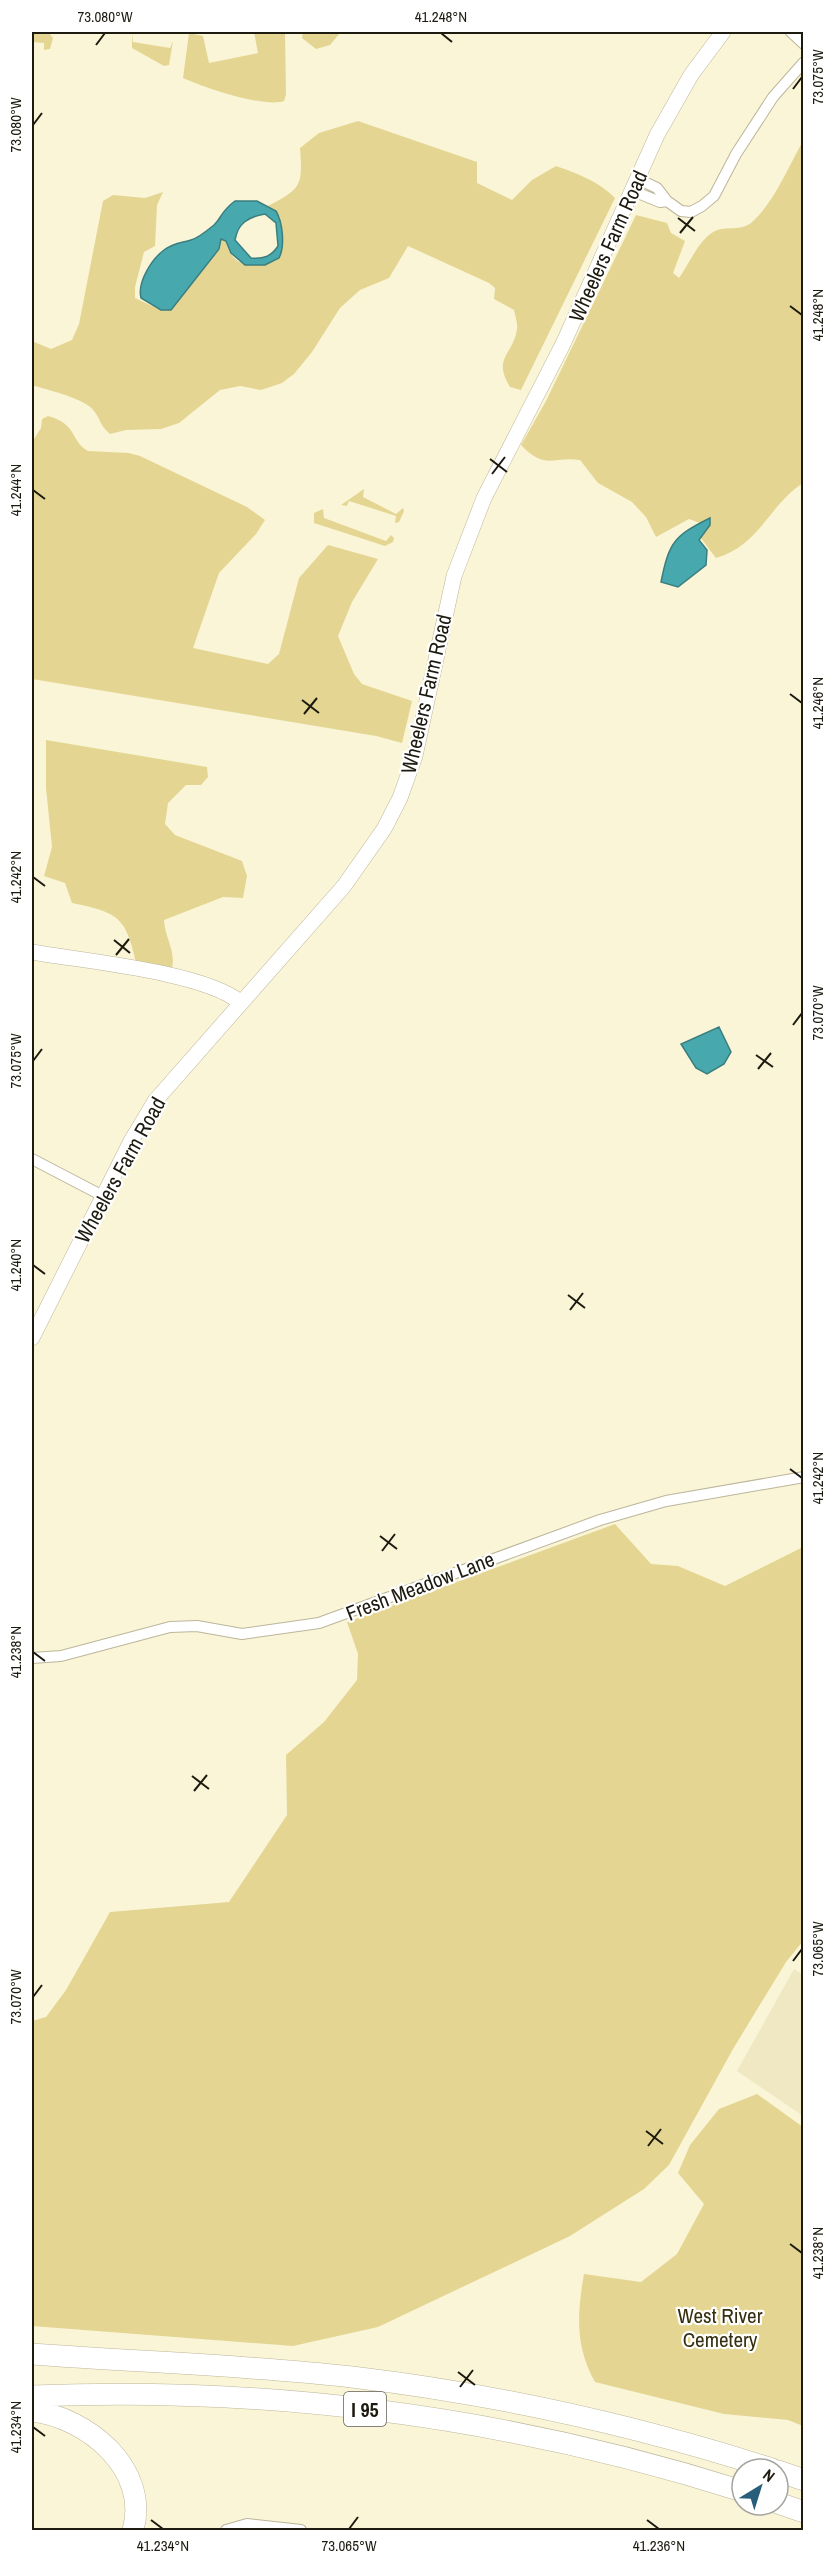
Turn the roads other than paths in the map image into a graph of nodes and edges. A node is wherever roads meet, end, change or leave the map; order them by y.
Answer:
1 (723, 32) edge
2 (791, 32) edge
3 (804, 44) edge
4 (804, 62) edge
5 (636, 185) junction
6 (32, 952) edge
7 (240, 1002) junction
8 (32, 1159) edge
9 (103, 1196) junction
10 (32, 1338) edge
11 (804, 1477) edge
12 (32, 1658) edge
13 (32, 2354) edge
14 (188, 2365) junction
15 (32, 2366) edge
16 (32, 2396) edge
17 (32, 2411) edge
18 (732, 2457) edge
19 (730, 2488) edge
20 (277, 2529) edge
21 (133, 2530) edge
22 (226, 2530) edge
23 (301, 2530) edge

1 - 5 main road, Wheelers Farm Road
2 - 3 street
4 - 5 street
5 - 7 main road, Wheelers Farm Road
6 - 7 main road
7 - 9 main road, Wheelers Farm Road
8 - 9 street
9 - 10 main road, Wheelers Farm Road
11 - 12 street, Fresh Meadow Lane
13 - 14 highway
14 - 15 highway, I 95
14 - 18 highway, I 95
16 - 19 highway, I 95
17 - 21 highway
20 - 22 street
20 - 23 street

